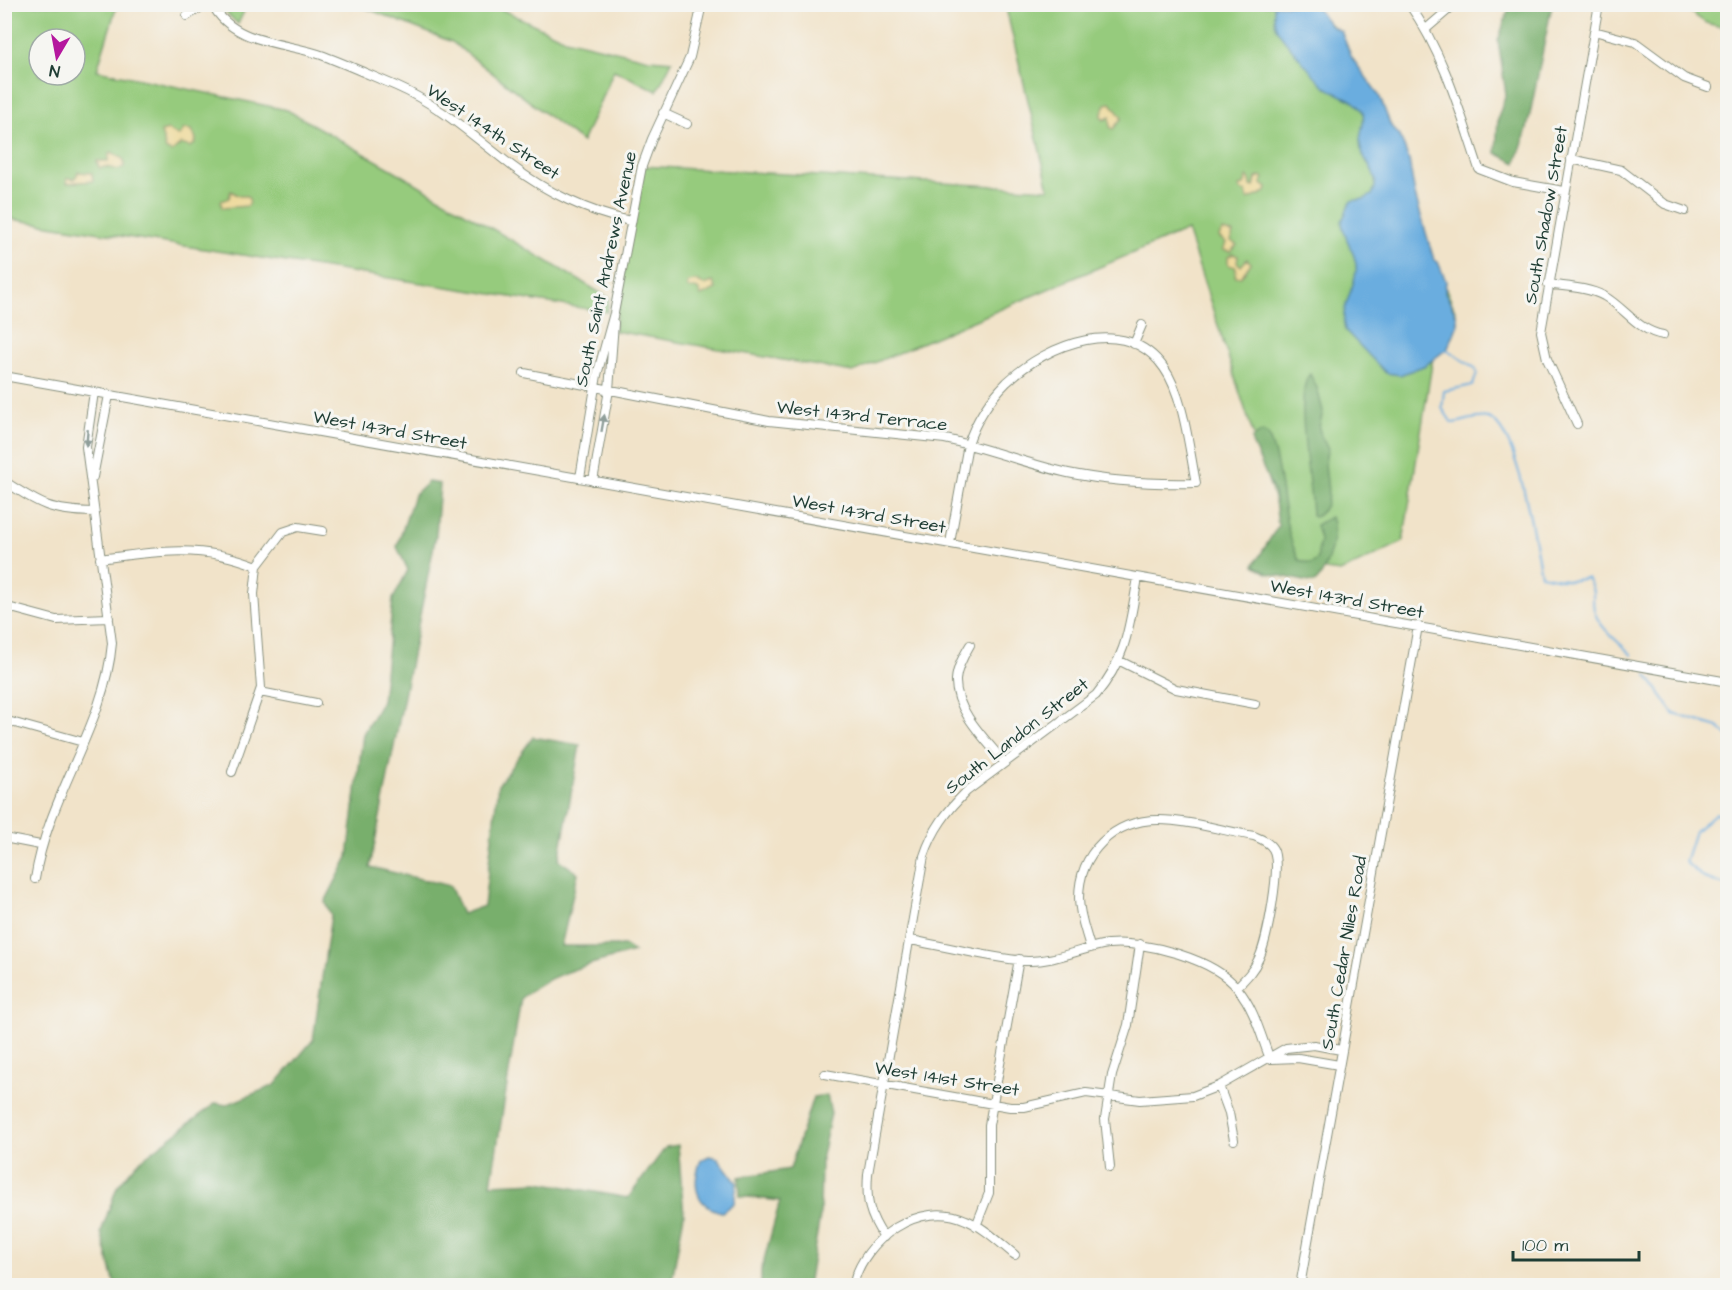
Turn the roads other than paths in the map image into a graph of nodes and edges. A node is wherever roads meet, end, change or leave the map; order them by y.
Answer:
1 (206, 4) edge
2 (212, 4) edge
3 (702, 4) edge
4 (1409, 4) edge
5 (1455, 4) edge
6 (1599, 4) edge
7 (187, 16) dead end
8 (1426, 29) junction
9 (1594, 31) junction
10 (1708, 87) dead end
11 (663, 113) junction
12 (687, 124) dead end
13 (1571, 159) junction
14 (1564, 191) junction
15 (1685, 211) dead end
16 (630, 221) junction
17 (1548, 284) junction
18 (614, 313) junction
19 (1143, 325) dead end
20 (1663, 335) dead end
21 (1134, 344) junction
22 (524, 373) dead end
23 (4, 376) edge
24 (595, 388) junction
25 (609, 390) junction
26 (94, 392) junction
27 (109, 395) junction
28 (1577, 424) dead end
29 (968, 444) junction
30 (580, 478) junction
31 (4, 481) edge
32 (593, 481) junction
33 (92, 485) junction
34 (94, 512) junction
35 (323, 531) dead end
36 (950, 543) junction
37 (100, 559) junction
38 (257, 566) junction
39 (1138, 578) junction
40 (4, 606) edge
41 (109, 618) junction
42 (1418, 626) junction
43 (970, 645) dead end
44 (1120, 661) junction
45 (1728, 682) edge
46 (260, 692) junction
47 (316, 703) dead end
48 (1255, 704) dead end
49 (4, 720) edge
50 (83, 742) junction
51 (1005, 764) junction
52 (232, 772) dead end
53 (4, 838) edge
54 (40, 845) junction
55 (34, 879) dead end
56 (910, 940) junction
57 (1140, 944) junction
58 (1090, 948) junction
59 (1019, 959) junction
60 (1237, 987) junction
61 (1341, 1050) junction
62 (1270, 1059) junction
63 (1339, 1065) junction
64 (825, 1074) dead end
65 (884, 1084) junction
66 (1219, 1086) junction
67 (1108, 1095) junction
68 (993, 1104) junction
69 (1234, 1140) dead end
70 (1110, 1167) dead end
71 (976, 1226) junction
72 (884, 1237) junction
73 (1015, 1255) dead end
74 (853, 1286) edge
75 (1300, 1286) edge

1 - 7 street
2 - 16 street, West 144th Street
3 - 11 street, South Saint Andrews Avenue
4 - 8 street
5 - 8 street
6 - 9 street, South Shadow Street
8 - 14 street
9 - 10 street
9 - 13 street, South Shadow Street
11 - 12 street
11 - 16 street, South Saint Andrews Avenue
13 - 14 street, South Shadow Street
13 - 15 street
14 - 17 street, South Shadow Street
16 - 18 street, South Saint Andrews Avenue
17 - 20 street
17 - 28 street, South Shadow Street
18 - 24 street, South Saint Andrews Avenue
18 - 25 street
19 - 21 street
21 - 29 street
21 - 29 street, West 143rd Terrace
22 - 24 street, West 143rd Terrace
23 - 26 street, West 143rd Street
24 - 25 street, West 143rd Terrace
24 - 30 street, South Saint Andrews Avenue
25 - 29 street, West 143rd Terrace
32 -> 25 street
26 - 27 street, West 143rd Street
26 -> 33 street
27 - 30 street, West 143rd Street
27 - 33 street
29 - 36 street
30 - 32 street, West 143rd Street
31 - 34 street
32 - 36 street, West 143rd Street
33 - 34 street
34 - 37 street
35 - 38 street
36 - 39 street, West 143rd Street
37 - 38 street
37 - 41 street
38 - 46 street
39 - 42 street, West 143rd Street
39 - 44 street, South Landon Street
40 - 41 street
41 - 50 street
42 - 45 street, West 143rd Street
42 - 61 street, South Cedar Niles Road
43 - 51 street
44 - 48 street
44 - 51 street, South Landon Street
46 - 47 street
46 - 52 street
49 - 50 street
50 - 54 street
51 - 56 street, South Landon Street
53 - 54 street
54 - 55 street
56 - 59 street
56 - 65 street, South Landon Street
57 - 58 street
57 - 60 street
57 - 67 street
58 - 59 street
58 - 60 street
59 - 68 street
60 - 62 street
61 - 62 street, West 141st Street
61 - 63 street, South Cedar Niles Road
62 - 63 street, West 141st Street
62 - 66 street, West 141st Street
63 - 75 street, South Cedar Niles Road
64 - 65 street, West 141st Street
65 - 68 street, West 141st Street
65 - 72 street, South Landon Street
66 - 67 street, West 141st Street
66 - 69 street
67 - 68 street, West 141st Street
67 - 70 street
68 - 71 street
71 - 72 street
71 - 73 street
72 - 74 street

